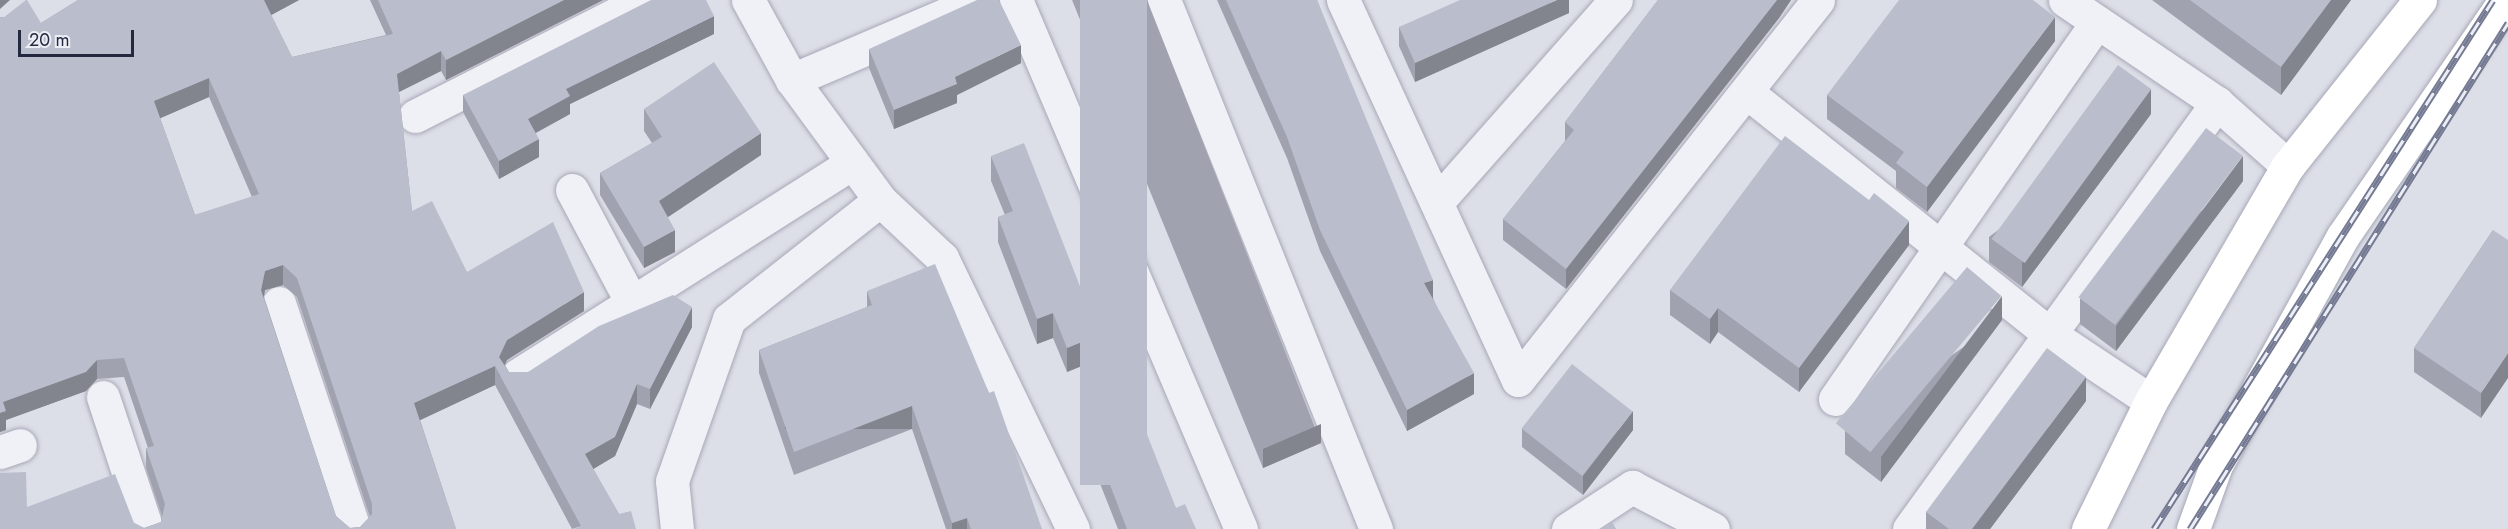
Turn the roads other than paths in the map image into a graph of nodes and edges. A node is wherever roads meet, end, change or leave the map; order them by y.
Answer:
1 (644, 0) edge
2 (748, 0) edge
3 (980, 0) edge
4 (1016, 0) edge
5 (1164, 0) edge
6 (1343, 0) edge
7 (1818, 0) edge
8 (2065, 0) edge
9 (2420, 0) edge
10 (2505, 0) edge
11 (1604, 6) edge
12 (2097, 22) junction
13 (792, 80) junction
14 (1749, 94) junction
15 (2217, 103) junction
16 (415, 116) dead end
17 (852, 163) junction
18 (2288, 166) junction
19 (572, 190) dead end
20 (879, 200) junction
21 (1437, 202) junction
22 (1942, 247) junction
23 (632, 301) junction
24 (279, 303) dead end
25 (2050, 334) junction
26 (518, 375) edge
27 (103, 397) dead end
28 (1835, 399) dead end
29 (2151, 401) junction
30 (344, 526) edge
31 (147, 529) edge
32 (677, 529) edge
33 (1073, 529) edge
34 (1241, 529) edge
35 (1376, 529) edge
36 (1568, 529) edge
37 (1713, 529) edge
38 (1909, 529) edge
39 (2088, 529) edge
40 (2193, 529) edge

1 - 16 street
2 - 13 street
3 - 13 street
4 - 34 street
5 - 35 street
6 - 21 street
7 - 14 street
8 - 12 street
9 - 18 main road
10 - 40 main road
11 - 21 street
12 - 15 street
12 - 22 street
13 - 17 street
14 - 21 street
14 - 22 street
15 - 18 street
15 - 25 street
17 - 20 street
17 - 23 street
18 - 29 main road
19 - 23 street
20 - 32 street
20 - 33 street
22 - 25 street
22 - 28 street
23 - 26 street
24 - 30 street
25 - 29 street
25 - 38 street
27 - 31 street
29 - 39 main road
36 - 37 street

